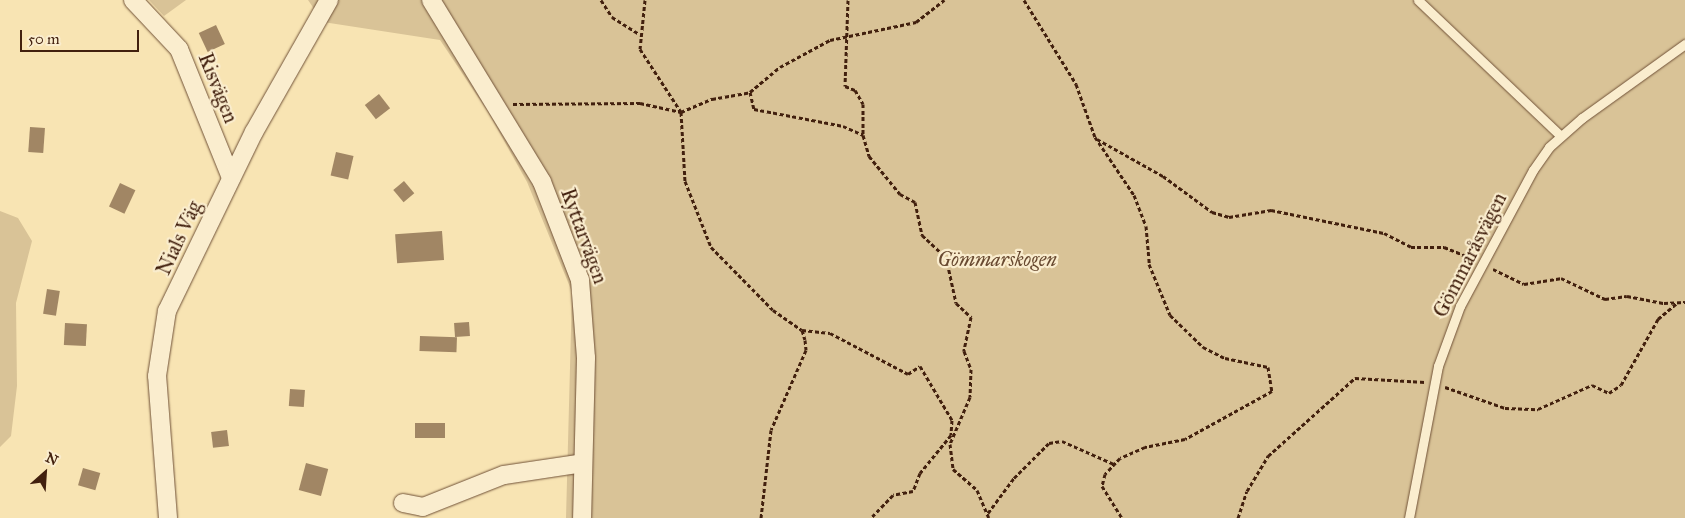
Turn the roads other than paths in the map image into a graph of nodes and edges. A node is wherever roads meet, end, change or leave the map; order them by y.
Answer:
1 (133, 0) edge
2 (329, 0) edge
3 (432, 0) edge
4 (1418, 0) edge
5 (1685, 44) edge
6 (1561, 136) junction
7 (231, 178) junction
8 (583, 463) junction
9 (403, 503) dead end
10 (168, 518) edge
11 (582, 518) edge
12 (1409, 518) edge

1 - 7 street, Risvägen
2 - 7 street, Nials Väg
3 - 8 street, Ryttarvägen
4 - 6 lane
5 - 6 lane, Gömmaråsvägen
6 - 12 lane, Gömmaråsvägen
7 - 10 street, Nials Väg
8 - 9 street
8 - 11 street, Ryttarvägen

